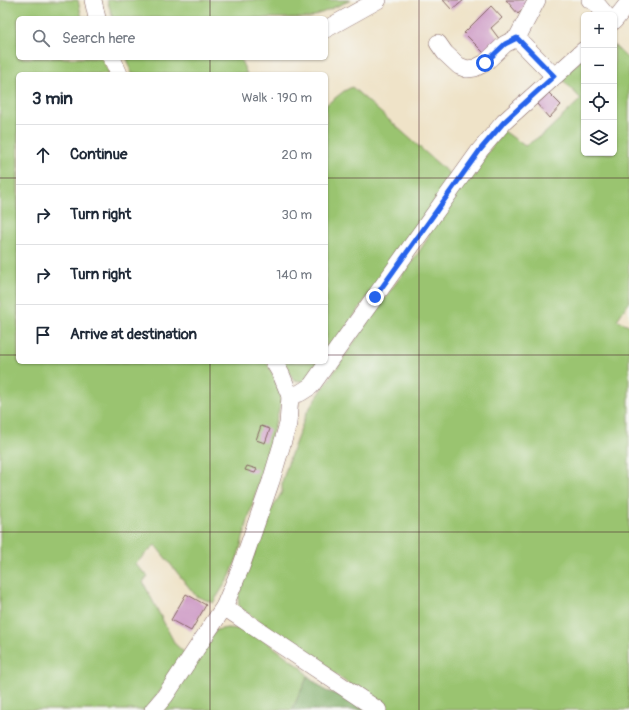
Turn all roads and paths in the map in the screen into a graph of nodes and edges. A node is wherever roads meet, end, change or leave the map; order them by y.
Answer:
1 (93, 0) edge
2 (378, 0) edge
3 (537, 0) edge
4 (590, 0) edge
5 (629, 2) edge
6 (603, 12) edge
7 (97, 16) edge
8 (617, 17) edge
9 (328, 28) edge
10 (517, 38) junction
11 (438, 43) dead end
12 (581, 53) edge
13 (113, 60) edge
14 (118, 72) edge
15 (554, 76) junction
16 (328, 362) edge
17 (275, 364) edge
18 (327, 364) edge
19 (290, 396) junction
20 (224, 607) junction
21 (153, 710) edge
22 (378, 710) edge

1 - 7 street
2 - 9 street
3 - 10 street
4 - 6 street
5 - 8 street
10 - 11 street
10 - 15 street
12 - 15 street
13 - 14 street
15 - 16 street
17 - 19 street
18 - 19 street
19 - 20 street
20 - 21 street
20 - 22 street

